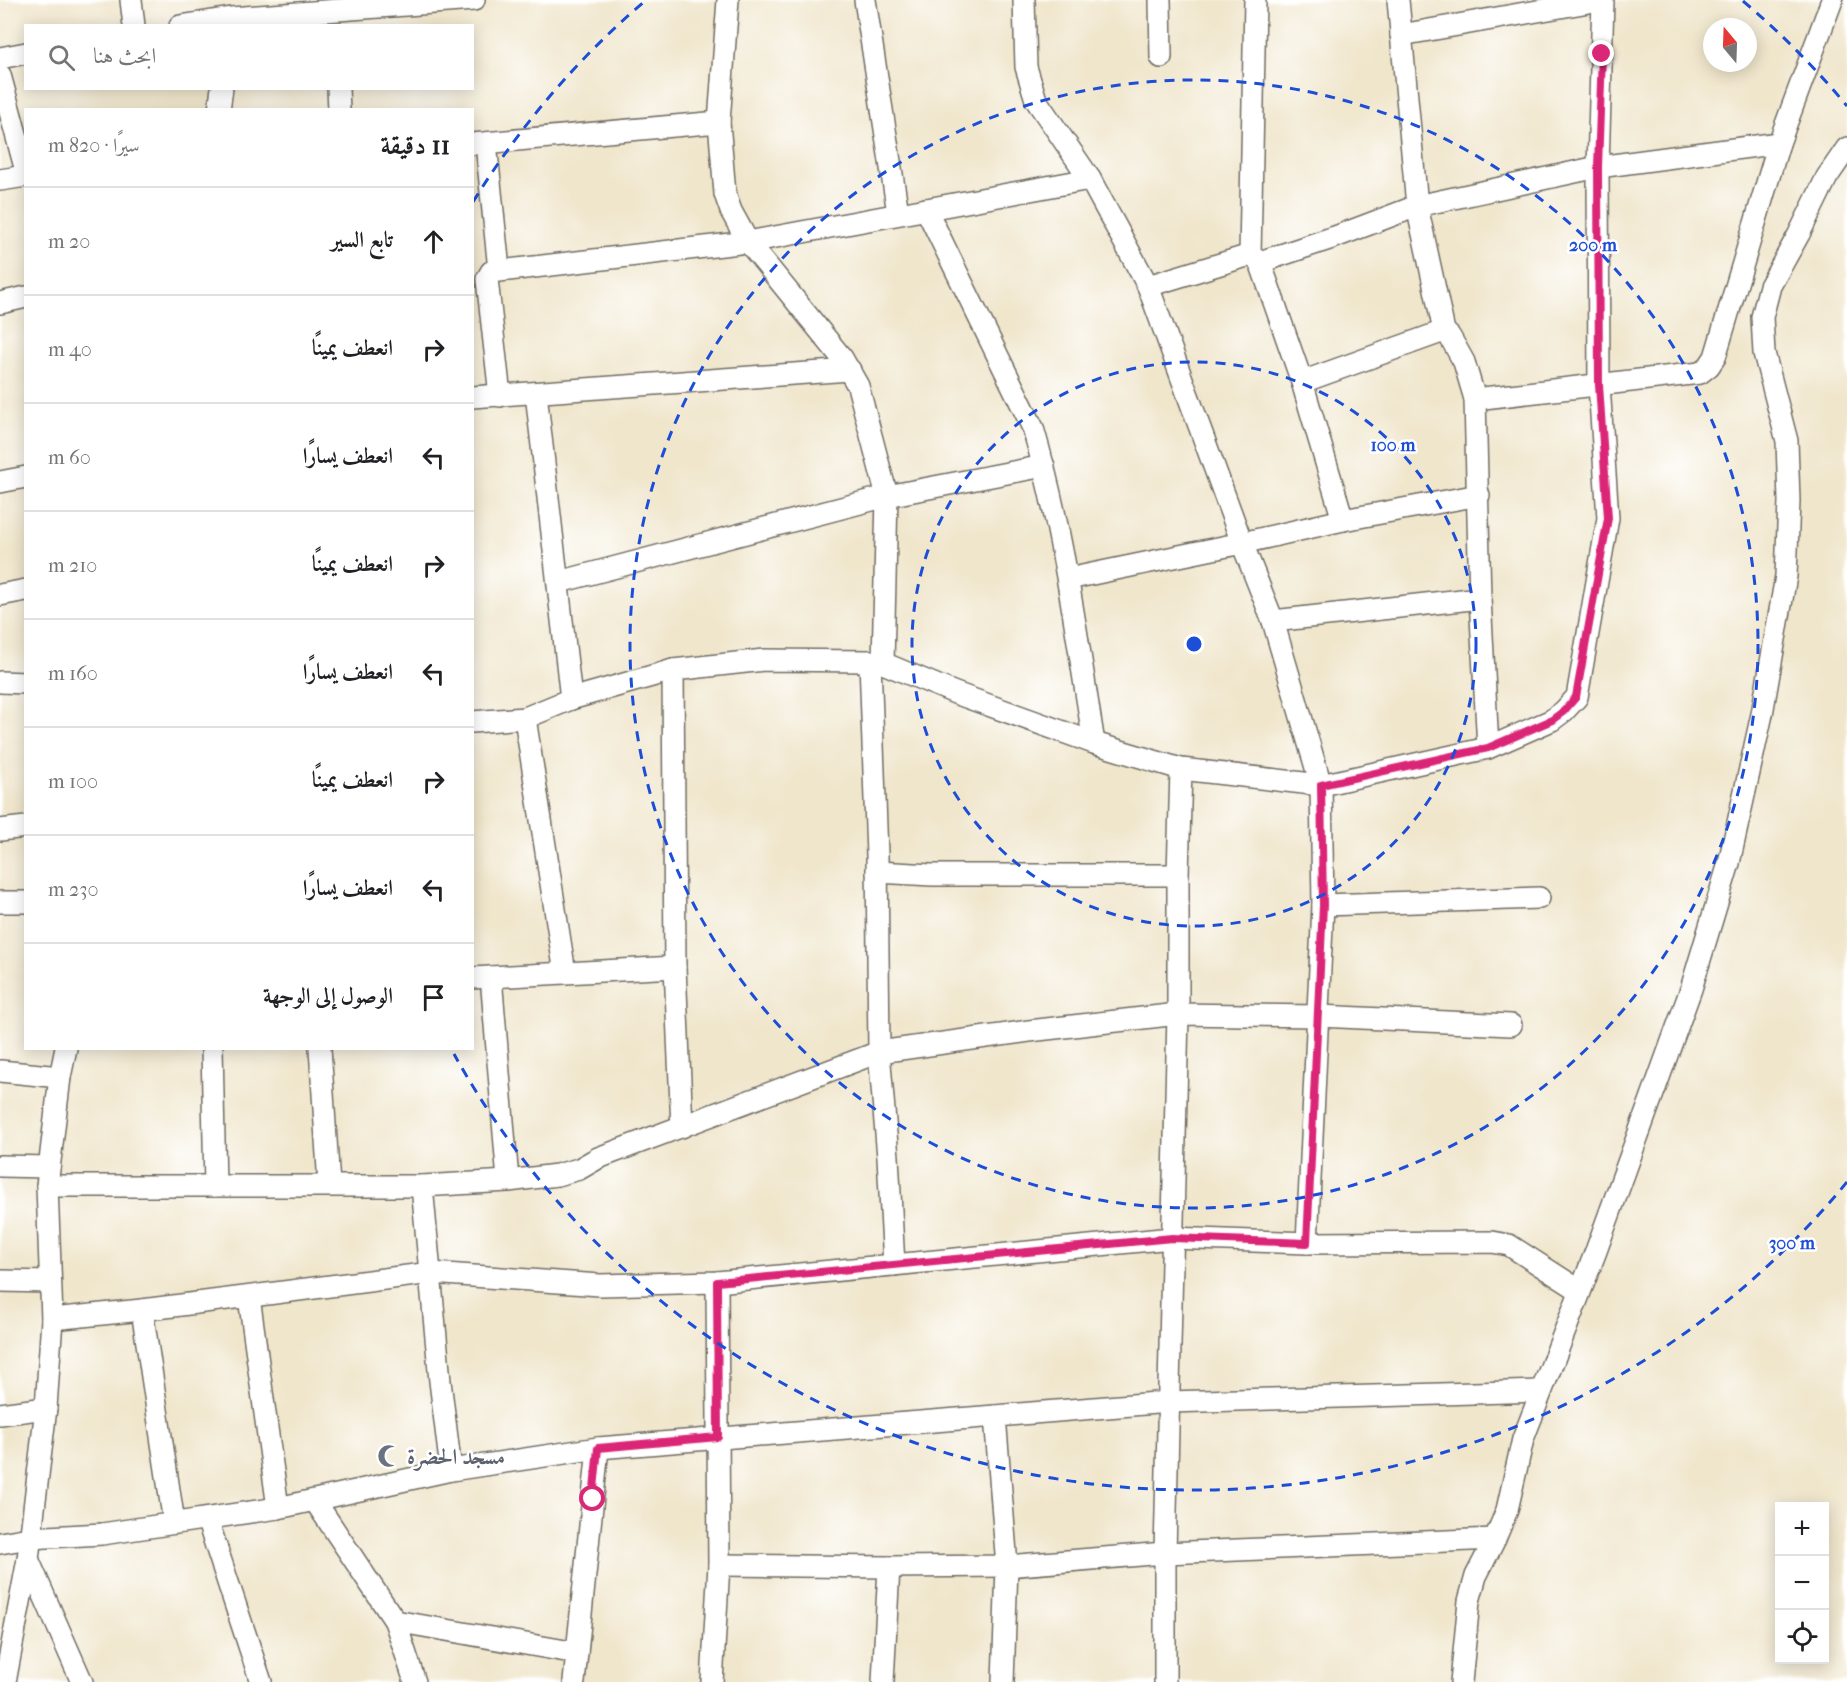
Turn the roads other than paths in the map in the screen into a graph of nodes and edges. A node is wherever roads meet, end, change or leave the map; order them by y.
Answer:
1 (131, 0) edge
2 (474, 0) edge
3 (728, 0) edge
4 (865, 0) edge
5 (1024, 0) edge
6 (1160, 0) edge
7 (1254, 0) edge
8 (1398, 0) edge
9 (1601, 0) edge
10 (1832, 0) edge
11 (232, 14) edge
12 (334, 18) edge
13 (134, 24) edge
14 (189, 24) edge
15 (1401, 35) junction
16 (24, 53) edge
17 (1161, 57) dead end
18 (0, 58) edge
19 (0, 75) edge
20 (222, 90) edge
21 (338, 90) edge
22 (219, 108) edge
23 (339, 108) edge
24 (719, 123) junction
25 (479, 143) edge
26 (1779, 143) junction
27 (1847, 148) edge
28 (24, 164) edge
29 (1598, 167) junction
30 (24, 176) edge
31 (1090, 179) junction
32 (0, 180) edge
33 (1417, 206) junction
34 (926, 209) junction
35 (898, 213) junction
36 (748, 242) junction
37 (1255, 259) junction
38 (499, 270) junction
39 (1148, 286) junction
40 (24, 297) edge
41 (0, 303) edge
42 (1444, 331) junction
43 (850, 370) junction
44 (1302, 382) junction
45 (1599, 385) junction
46 (536, 393) junction
47 (500, 396) junction
48 (474, 397) edge
49 (1475, 399) junction
50 (1044, 466) junction
51 (24, 477) edge
52 (0, 482) edge
53 (1479, 495) junction
54 (887, 496) junction
55 (1343, 519) junction
56 (1242, 543) junction
57 (1068, 579) junction
58 (559, 582) junction
59 (24, 590) edge
60 (0, 595) edge
61 (1480, 598) junction
62 (1273, 621) junction
63 (877, 662) junction
64 (672, 670) junction
65 (0, 682) edge
66 (24, 683) edge
67 (571, 699) junction
68 (525, 718) junction
69 (474, 722) edge
70 (1094, 743) junction
71 (1488, 748) junction
72 (1181, 769) junction
73 (1321, 785) junction
74 (24, 827) edge
75 (0, 830) edge
76 (877, 872) junction
77 (1178, 875) junction
78 (1539, 898) dead end
79 (0, 902) edge
80 (24, 902) edge
81 (1323, 905) junction
82 (675, 967) junction
83 (565, 973) junction
84 (482, 977) edge
85 (1178, 1014) junction
86 (1319, 1016) junction
87 (1511, 1025) dead end
88 (66, 1050) edge
89 (212, 1050) edge
90 (320, 1050) edge
91 (879, 1052) junction
92 (0, 1071) edge
93 (60, 1077) junction
94 (682, 1127) junction
95 (0, 1166) edge
96 (48, 1177) junction
97 (508, 1181) junction
98 (329, 1185) junction
99 (215, 1186) junction
100 (422, 1186) junction
101 (1172, 1238) junction
102 (1307, 1243) junction
103 (894, 1265) junction
104 (431, 1273) junction
105 (0, 1281) edge
106 (50, 1282) junction
107 (717, 1282) junction
108 (1579, 1290) junction
109 (249, 1297) junction
110 (142, 1310) junction
111 (52, 1319) junction
112 (1541, 1391) junction
113 (1169, 1402) junction
114 (46, 1408) junction
115 (0, 1414) edge
116 (995, 1416) junction
117 (718, 1437) junction
118 (598, 1448) junction
119 (451, 1470) junction
120 (315, 1502) junction
121 (278, 1508) junction
122 (207, 1519) junction
123 (174, 1523) junction
124 (29, 1538) junction
125 (1495, 1539) junction
126 (0, 1543) edge
127 (1165, 1553) junction
128 (28, 1559) junction
129 (719, 1565) junction
130 (1007, 1566) junction
131 (889, 1567) junction
132 (395, 1621) junction
133 (577, 1653) junction
134 (5, 1682) edge
135 (82, 1682) edge
136 (261, 1682) edge
137 (415, 1682) edge
138 (574, 1682) edge
139 (712, 1682) edge
140 (883, 1682) edge
141 (1003, 1682) edge
142 (1165, 1682) edge
143 (1461, 1682) edge

1 - 13 street
2 - 12 street
3 - 24 street
4 - 35 street
5 - 31 street
6 - 17 street
7 - 37 street
8 - 15 street
9 - 15 street
9 - 29 street
10 - 26 street
11 - 12 street
11 - 14 street
15 - 33 street
16 - 18 street
19 - 28 street
20 - 22 street
21 - 23 street
24 - 25 street
24 - 36 street
25 - 38 street
26 - 29 street
26 - 45 street
27 - 108 street
29 - 33 street
29 - 45 street
30 - 32 street
31 - 34 street
31 - 39 street
33 - 37 street
33 - 42 street
34 - 35 street
34 - 50 street
35 - 36 street
36 - 38 street
36 - 43 street
37 - 39 street
37 - 44 street
38 - 47 street
39 - 56 street
40 - 41 street
42 - 44 street
42 - 49 street
43 - 46 street
43 - 54 street
44 - 55 street
45 - 49 street
45 - 71 street
46 - 47 street
46 - 58 street
47 - 48 street
49 - 53 street
50 - 54 street
50 - 57 street
51 - 52 street
53 - 55 street
53 - 61 street
54 - 58 street
54 - 63 street
55 - 56 street
56 - 57 street
56 - 62 street
57 - 70 street
58 - 67 street
59 - 60 street
61 - 62 street
61 - 71 street
62 - 73 street
63 - 64 street
63 - 70 street
63 - 76 street
64 - 67 street
64 - 82 street
65 - 66 street
67 - 68 street
68 - 69 street
68 - 83 street
70 - 72 street
71 - 73 street
72 - 73 street
72 - 77 street
73 - 81 street
74 - 75 street
76 - 77 street
76 - 91 street
77 - 85 street
78 - 81 street
79 - 80 street
81 - 86 street
82 - 83 street
82 - 94 street
83 - 84 street
84 - 97 street
85 - 86 street
85 - 91 street
85 - 101 street
86 - 87 street
86 - 102 street
88 - 93 street
89 - 99 street
90 - 98 street
91 - 94 street
91 - 103 street
92 - 93 street
93 - 96 street
94 - 97 street
95 - 96 street
96 - 99 street
96 - 106 street
97 - 100 street
98 - 99 street
98 - 100 street
100 - 104 street
101 - 102 street
101 - 103 street
101 - 113 street
102 - 108 street
103 - 107 street
104 - 107 street
104 - 109 street
104 - 119 street
105 - 106 street
106 - 111 street
107 - 117 street
108 - 112 street
109 - 110 street
109 - 121 street
110 - 111 street
110 - 123 street
111 - 114 street
112 - 113 street
112 - 125 street
113 - 116 street
113 - 127 street
114 - 115 street
114 - 124 street
116 - 117 street
116 - 130 street
117 - 118 street
117 - 129 street
118 - 119 street
118 - 133 street
119 - 120 street
120 - 121 street
120 - 132 street
121 - 122 street
122 - 123 street
122 - 136 street
123 - 124 street
124 - 126 street
124 - 128 street
125 - 127 street
125 - 143 street
127 - 130 street
127 - 142 street
128 - 134 street
128 - 135 street
129 - 131 street
129 - 139 street
130 - 131 street
130 - 141 street
131 - 140 street
132 - 133 street
132 - 137 street
133 - 138 street

